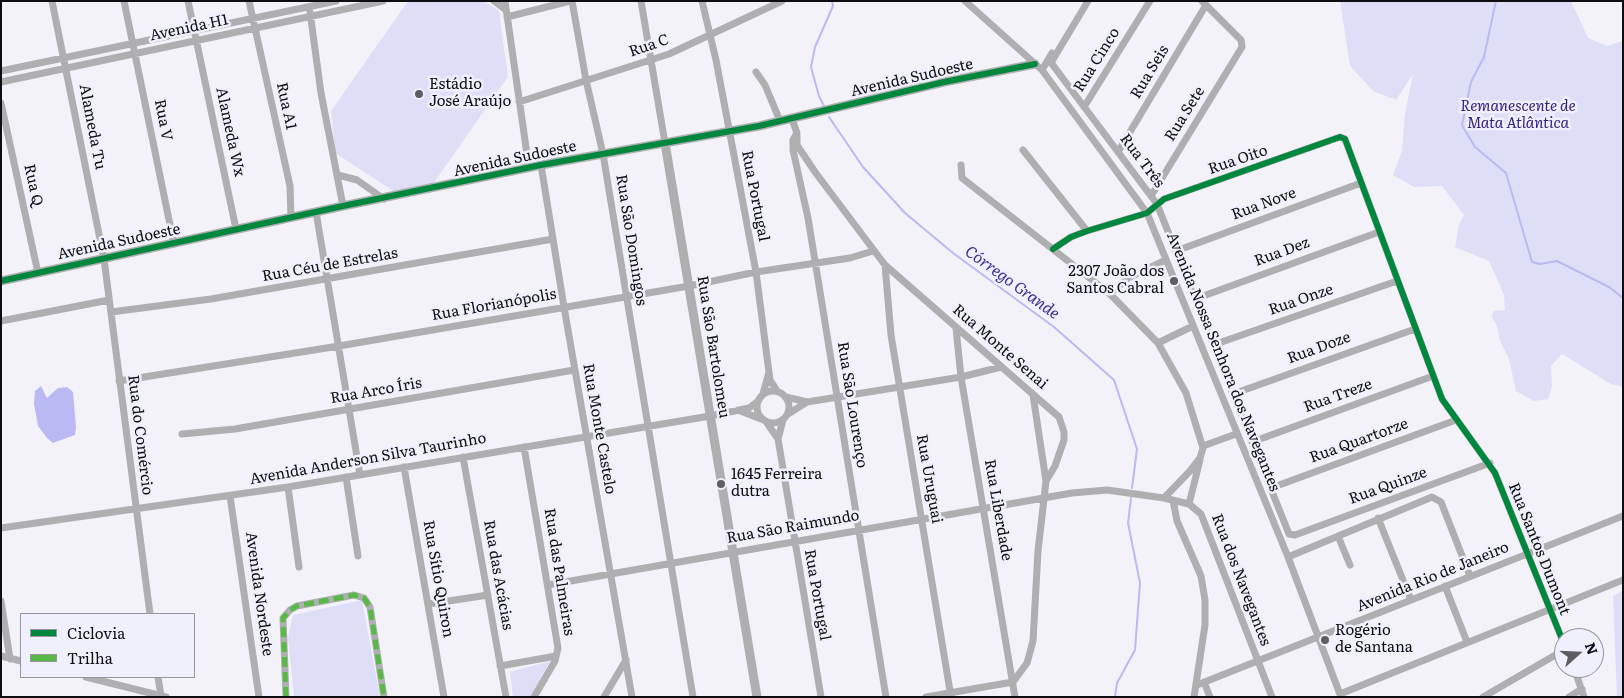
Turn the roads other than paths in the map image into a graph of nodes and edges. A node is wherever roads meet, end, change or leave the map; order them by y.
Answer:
1 (52, 1) edge
2 (124, 1) edge
3 (188, 1) edge
4 (250, 1) edge
5 (336, 1) edge
6 (383, 1) edge
7 (494, 1) edge
8 (505, 1) edge
9 (571, 1) edge
10 (641, 1) edge
11 (702, 1) edge
12 (782, 1) edge
13 (965, 1) edge
14 (1083, 1) edge
15 (1088, 1) edge
16 (1150, 1) edge
17 (321, 3) edge
18 (1204, 3) edge
19 (308, 7) junction
20 (323, 14) junction
21 (507, 14) junction
22 (311, 16) junction
23 (253, 18) junction
24 (255, 28) junction
25 (194, 30) junction
26 (710, 34) junction
27 (197, 41) junction
28 (133, 43) junction
29 (136, 53) junction
30 (64, 58) junction
31 (651, 60) junction
32 (1038, 67) junction
33 (66, 68) junction
34 (1, 71) edge
35 (756, 72) dead end
36 (586, 80) junction
37 (1, 82) edge
38 (519, 102) junction
39 (1, 103) edge
40 (1084, 107) junction
41 (792, 119) junction
42 (780, 121) junction
43 (728, 130) junction
44 (797, 133) junction
45 (1340, 137) joint
46 (665, 143) junction
47 (1023, 150) dead end
48 (1118, 152) junction
49 (603, 154) junction
50 (541, 165) junction
51 (961, 165) dead end
52 (529, 168) junction
53 (338, 175) junction
54 (1361, 183) junction
55 (1151, 196) junction
56 (384, 199) junction
57 (1157, 204) junction
58 (343, 206) junction
59 (316, 212) junction
60 (1147, 213) junction
61 (291, 218) junction
62 (236, 229) junction
63 (1087, 231) junction
64 (1379, 232) junction
65 (553, 239) junction
66 (174, 244) junction
67 (1052, 249) junction
68 (1176, 250) junction
69 (873, 251) junction
70 (104, 259) junction
71 (1166, 260) junction
72 (815, 263) junction
73 (885, 265) junction
74 (756, 272) junction
75 (38, 273) junction
76 (327, 279) junction
77 (1, 281) edge
78 (1397, 281) junction
79 (689, 286) junction
80 (1110, 294) junction
81 (627, 296) junction
82 (1195, 299) junction
83 (109, 300) junction
84 (564, 307) junction
85 (111, 312) junction
86 (1, 321) edge
87 (1193, 326) junction
88 (956, 328) junction
89 (1415, 329) junction
90 (1158, 343) junction
91 (1213, 345) junction
92 (339, 346) junction
93 (770, 367) junction
94 (1001, 367) junction
95 (574, 370) junction
96 (1433, 376) junction
97 (961, 377) junction
98 (119, 381) junction
99 (899, 387) junction
100 (777, 391) junction
101 (763, 394) junction
102 (1233, 394) junction
103 (1033, 395) junction
104 (786, 397) junction
105 (836, 398) junction
106 (757, 402) junction
107 (807, 402) junction
108 (350, 410) junction
109 (738, 410) junction
110 (788, 414) junction
111 (710, 416) junction
112 (783, 420) junction
113 (1456, 420) junction
114 (764, 421) junction
115 (648, 426) junction
116 (182, 434) dead end
117 (1236, 434) junction
118 (586, 436) junction
119 (778, 439) junction
120 (1252, 442) junction
121 (1203, 446) junction
122 (524, 447) junction
123 (463, 458) junction
124 (1200, 458) junction
125 (1490, 463) junction
126 (404, 467) junction
127 (360, 475) junction
128 (346, 477) junction
129 (1046, 481) junction
130 (288, 487) junction
131 (1271, 488) junction
132 (230, 496) junction
133 (1164, 498) junction
134 (1043, 499) junction
135 (1172, 500) junction
136 (1189, 504) junction
137 (984, 510) junction
138 (136, 511) junction
139 (1623, 516) edge
140 (1378, 518) junction
141 (922, 520) junction
142 (1, 528) edge
143 (858, 530) junction
144 (1295, 535) joint
145 (1338, 536) junction
146 (794, 542) junction
147 (732, 552) junction
148 (1528, 553) junction
149 (358, 556) dead end
150 (1288, 557) junction
151 (670, 562) junction
152 (1350, 565) dead end
153 (299, 567) dead end
154 (610, 573) junction
155 (1470, 576) junction
156 (1623, 580) edge
157 (548, 585) junction
158 (1446, 586) junction
159 (488, 595) junction
160 (1411, 600) junction
161 (1, 601) edge
162 (429, 604) junction
163 (1550, 608) junction
164 (150, 613) edge
165 (1558, 628) edge
166 (1317, 637) junction
167 (1467, 642) junction
168 (1, 656) edge
169 (556, 656) junction
170 (1554, 656) edge
171 (10, 658) junction
172 (626, 660) junction
173 (20, 661) edge
174 (1258, 661) junction
175 (500, 666) junction
176 (90, 678) edge
177 (158, 678) edge
178 (1578, 678) edge
179 (1013, 682) junction
180 (1200, 684) junction
181 (129, 688) junction
182 (1583, 693) edge
183 (950, 695) edge
184 (163, 696) edge
185 (1340, 696) edge
186 (126, 697) edge
187 (259, 697) edge
188 (286, 697) edge
189 (384, 697) edge
190 (444, 697) edge
191 (506, 697) edge
192 (534, 697) edge
193 (604, 697) edge
194 (632, 697) edge
195 (693, 697) edge
196 (757, 697) edge
197 (822, 697) edge
198 (886, 697) edge
199 (926, 697) edge
200 (1015, 697) edge
201 (1194, 697) edge
202 (1210, 697) edge
203 (1272, 697) edge
204 (1483, 697) edge
205 (1569, 697) edge

1 - 30 street, Alameda Tu
2 - 28 street, Rua V
3 - 25 street, Alameda Wx
4 - 23 street, Rua A1
5 - 17 street, Avenida H1
6 - 20 street, Avenida H1
7 - 21 street
8 - 21 street
9 - 21 street
9 - 36 street, Rua São Domingos
10 - 31 street, Rua São Bartolomeu
11 - 26 street, Rua Portugal
12 - 26 street, Rua C
13 - 32 street, Avenida Nossa Senhora dos Navegantes
14 - 32 street
15 - 40 street, Rua Três
16 - 40 street, Rua Cinco
17 - 19 street, Avenida H1
17 - 20 street
18 - 48 street, Rua Seis
18 - 55 street, Rua Sete
19 - 22 street
19 - 23 street, Avenida H1
20 - 22 street, Avenida H1
21 - 38 street
22 - 24 street, Avenida H1
22 - 53 street
23 - 24 street, Rua A1
23 - 25 street, Avenida H1
24 - 27 street, Avenida H1
24 - 61 street, Rua A1
25 - 27 street, Alameda Wx
25 - 28 street, Avenida H1
26 - 31 street, Rua C
26 - 43 street, Rua Portugal
27 - 29 street, Avenida H1
27 - 62 street, Alameda Wx
28 - 29 street, Rua V
28 - 30 street, Avenida H1
29 - 33 street, Avenida H1
29 - 66 street, Rua V
30 - 33 street, Alameda Tu
30 - 34 street, Avenida H1
31 - 36 street, Rua C
31 - 46 street, Rua São Bartolomeu
32 - 41 street, Avenida Sudoeste
32 - 60 street, Avenida Nossa Senhora dos Navegantes
33 - 37 street, Avenida H1
33 - 70 street, Alameda Tu
35 - 42 street
36 - 38 street, Rua C
36 - 49 street, Rua São Domingos
38 - 52 street
39 - 75 street, Rua Q
40 - 48 street, Rua Três
41 - 42 street, Avenida Sudoeste
41 - 44 street, Rua São Lourenço
42 - 43 street, Avenida Sudoeste
43 - 46 street, Avenida Sudoeste
43 - 74 street, Rua Portugal
44 - 69 street
44 - 72 street, Rua São Lourenço
45 - 54 street, Rua Santos Dumont
45 - 57 street, Rua Oito
46 - 49 street, Avenida Sudoeste
46 - 79 street, Rua São Bartolomeu
47 - 63 street
48 - 55 street, Rua Três
49 - 50 street, Avenida Sudoeste
49 - 81 street, Rua São Domingos
50 - 52 street, Avenida Sudoeste
50 - 65 street, Rua Monte Castelo
51 - 67 street
52 - 56 street, Avenida Sudoeste
53 - 56 street
53 - 58 street
54 - 64 street, Rua Santos Dumont
54 - 68 street, Rua Nove
55 - 57 street, Rua Três
56 - 58 street, Avenida Sudoeste
57 - 60 street, Rua Oito
57 - 68 street, Rua Três
58 - 59 street, Avenida Sudoeste
59 - 61 street, Avenida Sudoeste
59 - 76 street
60 - 63 street
60 - 71 street, Avenida Nossa Senhora dos Navegantes
61 - 62 street, Avenida Sudoeste
62 - 66 street, Avenida Sudoeste
63 - 67 street
64 - 78 street, Rua Santos Dumont
64 - 82 street, Rua Dez
65 - 76 street, Rua Céu de Estrelas
65 - 84 street, Rua Monte Castelo
66 - 70 street, Avenida Sudoeste
67 - 80 street
68 - 82 street, Rua Três
69 - 72 street, Rua Florianópolis
69 - 73 street, Rua Monte Senai
70 - 75 street, Avenida Sudoeste
70 - 83 street, Rua do Comércio
71 - 80 street
71 - 87 street, Avenida Nossa Senhora dos Navegantes
72 - 74 street, Rua Florianópolis
72 - 105 street, Rua São Lourenço
73 - 88 street, Rua Monte Senai
73 - 99 street, Rua Uruguai
74 - 79 street, Rua Florianópolis
74 - 93 street, Rua Portugal
75 - 77 street, Avenida Sudoeste
76 - 85 street, Rua Céu de Estrelas
76 - 92 street
78 - 89 street, Rua Santos Dumont
78 - 91 street, Rua Onze
79 - 81 street, Rua Florianópolis
79 - 111 street, Rua São Bartolomeu
80 - 90 street
81 - 84 street, Rua Florianópolis
81 - 115 street, Rua São Domingos
82 - 91 street, Rua Três
83 - 85 street, Rua do Comércio
83 - 86 street
84 - 92 street, Rua Florianópolis
84 - 95 street, Rua Monte Castelo
85 - 98 street, Rua do Comércio
87 - 90 street
87 - 117 street, Avenida Nossa Senhora dos Navegantes
88 - 94 street, Rua Monte Senai
88 - 97 street, Rua Liberdade
89 - 96 street, Rua Santos Dumont
89 - 102 street, Rua Doze
90 - 121 street
91 - 102 street, Rua Três
92 - 98 street, Rua Florianópolis
92 - 108 street
93 - 100 street, Rua Portugal
93 - 101 street
94 - 97 street
94 - 103 street, Rua Monte Senai
95 - 108 street, Rua Arco Íris
95 - 118 street, Rua Monte Castelo
96 - 113 street, Rua Santos Dumont
96 - 120 street, Rua Treze
97 - 99 street
97 - 137 street, Rua Liberdade
98 - 138 street, Rua do Comércio
99 - 105 street
99 - 141 street, Rua Uruguai
100 - 101 street
100 - 104 street
101 - 106 street
102 - 120 street, Rua Três
103 - 129 street
103 - 129 street, Rua Monte Senai
104 - 107 street
104 - 110 street
105 - 107 street
105 - 143 street, Rua São Lourenço
106 - 109 street, Avenida Anderson Silva Taurinho
106 - 114 street
107 - 110 street
108 - 116 street, Rua Arco Íris
108 - 127 street
109 - 111 street, Avenida Anderson Silva Taurinho
109 - 114 street
110 - 112 street
111 - 115 street, Avenida Anderson Silva Taurinho
111 - 147 street, Rua São Bartolomeu
112 - 114 street
112 - 119 street
113 - 125 street, Rua Santos Dumont
113 - 131 street, Rua Quartorze
114 - 119 street
115 - 118 street, Avenida Anderson Silva Taurinho
115 - 151 street, Rua São Domingos
117 - 121 street
117 - 150 street, Avenida Nossa Senhora dos Navegantes
118 - 122 street, Avenida Anderson Silva Taurinho
118 - 154 street, Rua Monte Castelo
119 - 146 street, Rua Portugal
120 - 131 street, Rua Três
121 - 124 street
122 - 123 street, Avenida Anderson Silva Taurinho
122 - 157 street, Rua das Palmeiras
123 - 126 street, Avenida Anderson Silva Taurinho
123 - 159 street, Rua das Acácias
124 - 133 street
124 - 136 street
125 - 144 street, Rua Quinze
125 - 148 street, Rua Santos Dumont
126 - 127 street, Avenida Anderson Silva Taurinho
126 - 162 street, Rua Sítio Quiron
127 - 128 street, Avenida Anderson Silva Taurinho
128 - 130 street, Avenida Anderson Silva Taurinho
128 - 149 street
129 - 134 street
130 - 132 street, Avenida Anderson Silva Taurinho
130 - 153 street
131 - 144 street, Rua Três
132 - 138 street, Avenida Anderson Silva Taurinho
132 - 187 street, Avenida Nordeste
133 - 134 street
133 - 135 street
134 - 137 street, Rua São Raimundo
134 - 179 street
135 - 136 street
135 - 180 street
136 - 174 street, Rua dos Navegantes
137 - 141 street, Rua São Raimundo
137 - 179 street, Rua Liberdade
138 - 142 street, Avenida Anderson Silva Taurinho
138 - 164 street, Rua do Comércio
139 - 148 street, Avenida Rio de Janeiro
140 - 145 street
140 - 155 street
140 - 160 street
141 - 143 street, Rua São Raimundo
141 - 183 street, Rua Uruguai
143 - 146 street, Rua São Raimundo
143 - 198 street, Rua São Lourenço
145 - 150 street
145 - 152 street
146 - 147 street, Rua São Raimundo
146 - 197 street, Rua Portugal
147 - 151 street, Rua São Raimundo
147 - 196 street, Rua São Bartolomeu
148 - 155 street, Avenida Rio de Janeiro
148 - 163 street, Rua Santos Dumont
150 - 166 street, Avenida Nossa Senhora dos Navegantes
151 - 154 street, Rua São Raimundo
151 - 195 street, Rua São Domingos
154 - 157 street, Rua São Raimundo
154 - 172 street, Rua Monte Castelo
155 - 158 street, Avenida Rio de Janeiro
156 - 163 street
157 - 169 street, Rua das Palmeiras
158 - 160 street, Avenida Rio de Janeiro
158 - 167 street
159 - 162 street
159 - 175 street, Rua das Acácias
160 - 166 street, Avenida Rio de Janeiro
161 - 171 street
162 - 190 street, Rua Sítio Quiron
163 - 165 street, Rua Santos Dumont
163 - 167 street
166 - 174 street, Avenida Rio de Janeiro
166 - 185 street, Avenida Nossa Senhora dos Navegantes
167 - 185 street
168 - 171 street
169 - 175 street
169 - 192 street, Rua das Palmeiras
170 - 204 street
171 - 173 street
172 - 193 street
172 - 194 street, Rua Monte Castelo
174 - 180 street, Avenida Rio de Janeiro
174 - 203 street, Rua dos Navegantes
175 - 191 street, Rua das Acácias
176 - 181 street
177 - 184 street
178 - 182 street
179 - 183 street
179 - 200 street, Rua Liberdade
180 - 201 street
180 - 202 street
181 - 184 street
181 - 186 street
182 - 205 street
183 - 199 street
188 - 189 street

